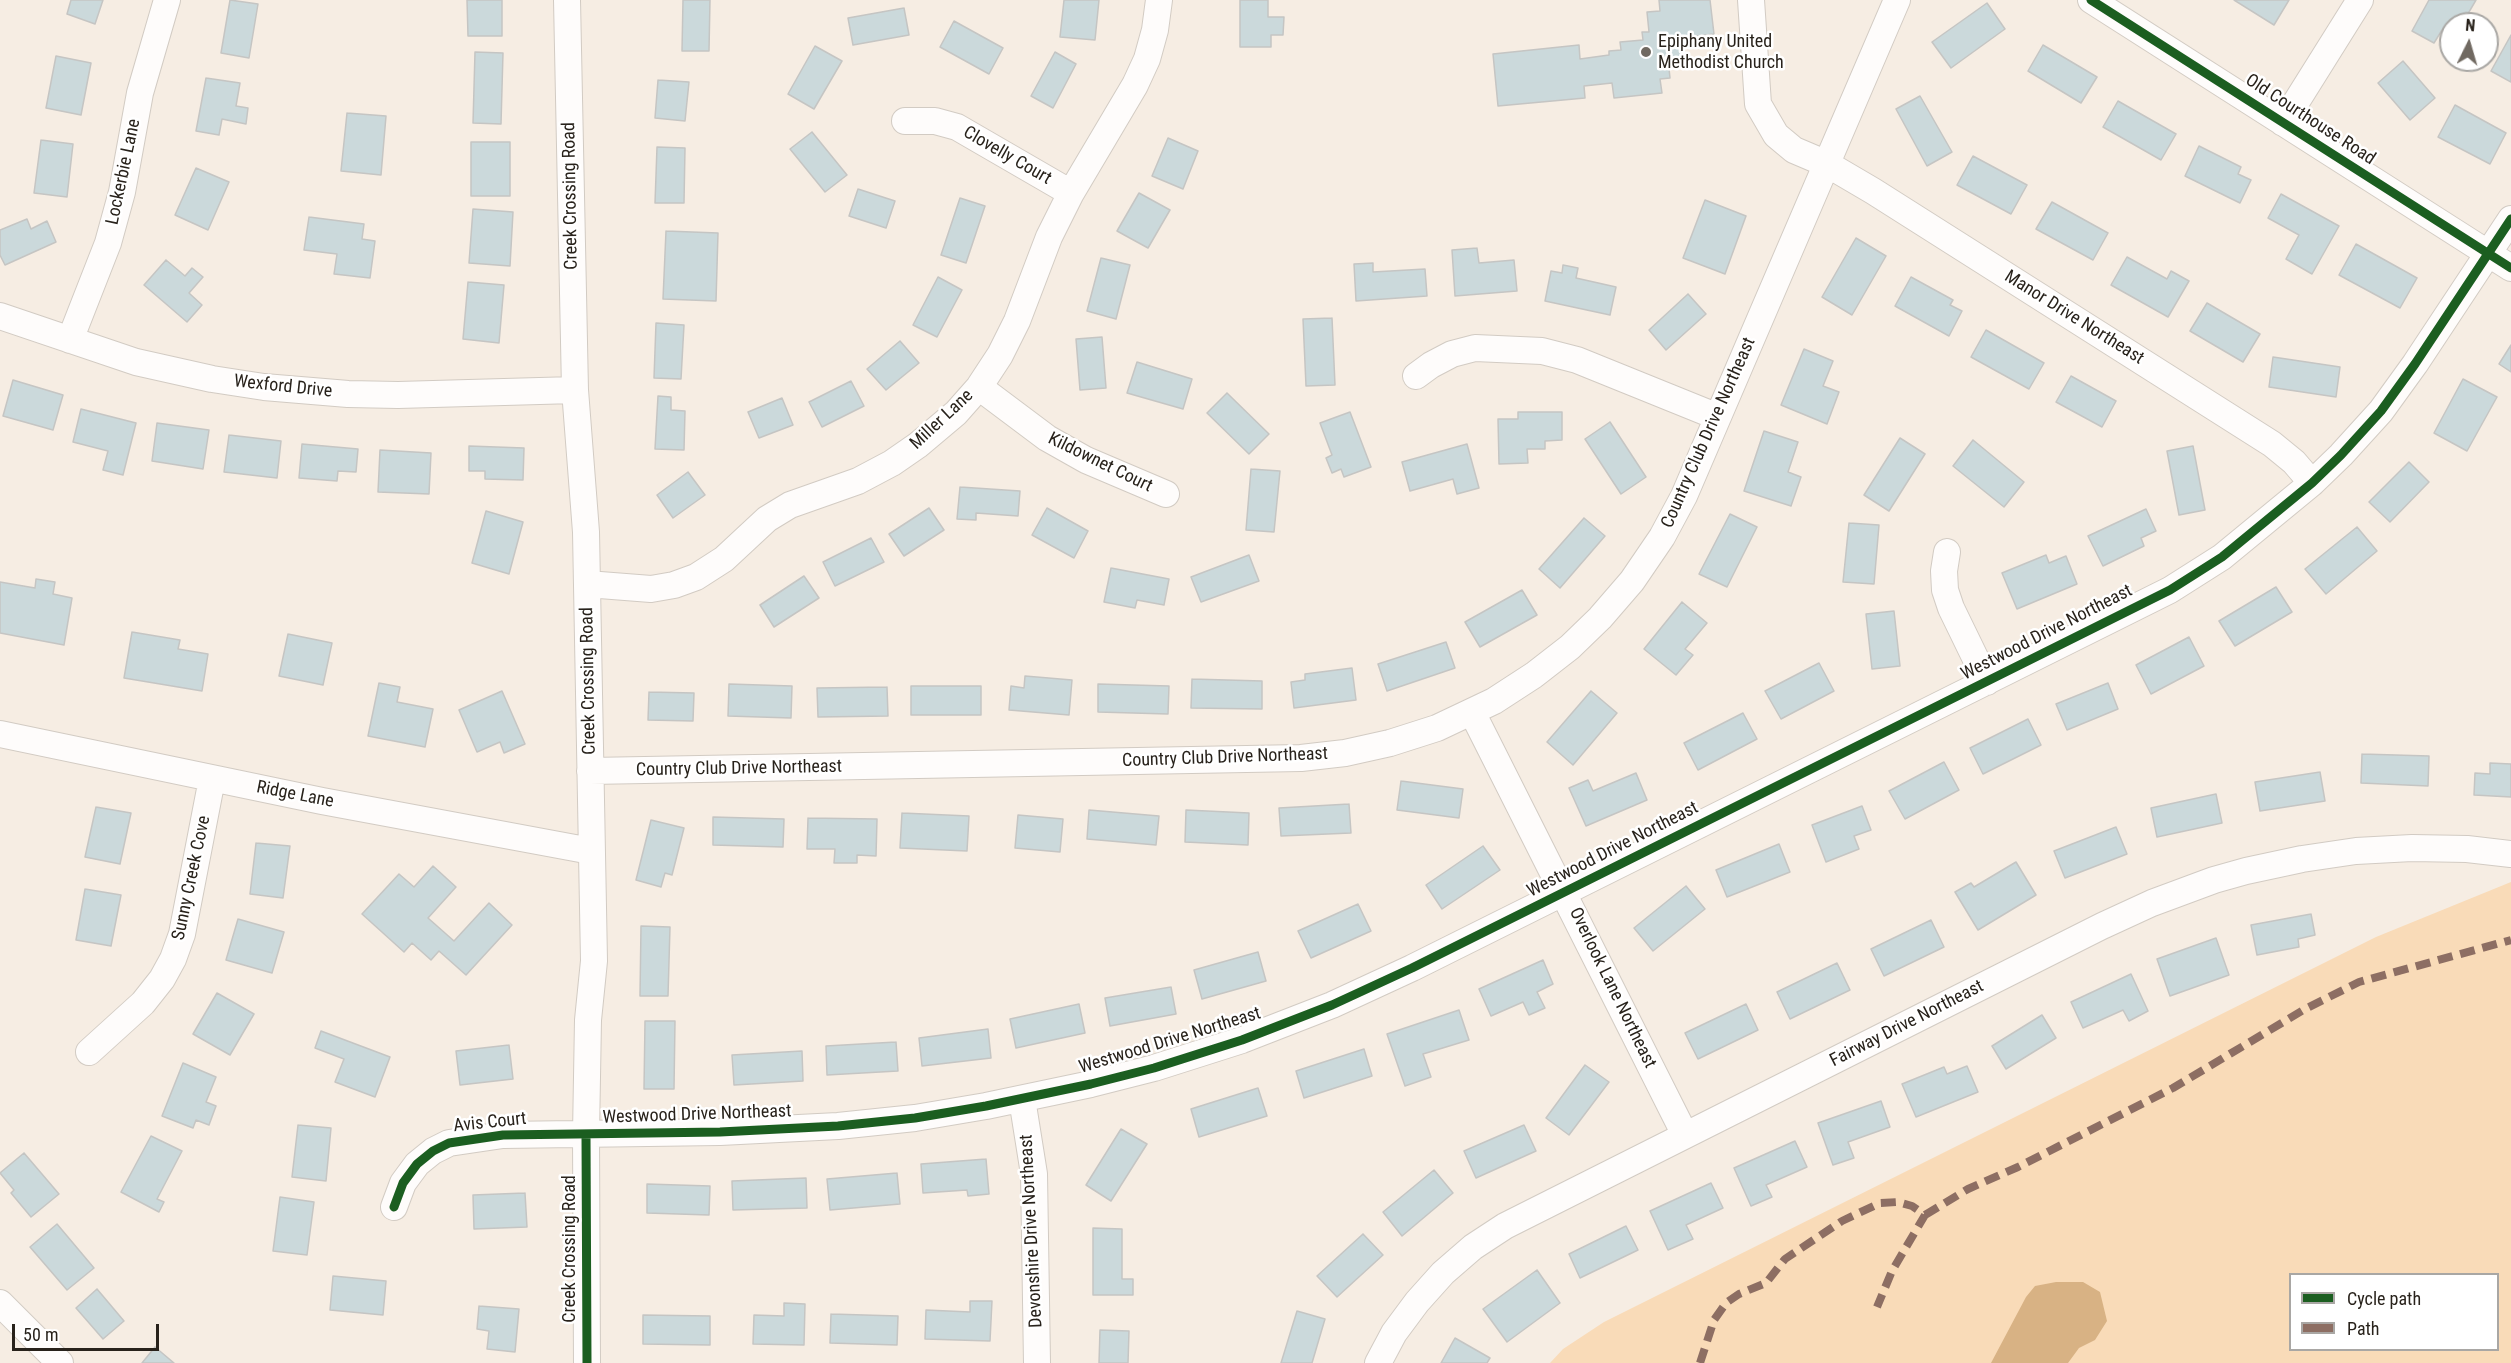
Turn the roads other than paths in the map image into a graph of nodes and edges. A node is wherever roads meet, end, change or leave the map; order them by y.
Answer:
1 (167, 0) edge
2 (567, 0) edge
3 (1159, 0) edge
4 (1751, 0) edge
5 (1897, 0) edge
6 (2091, 0) edge
7 (2360, 0) edge
8 (905, 121) dead end
9 (2283, 123) junction
10 (1827, 164) junction
11 (1071, 193) junction
12 (2511, 219) edge
13 (2488, 253) junction
14 (2511, 268) edge
15 (0, 316) edge
16 (70, 340) junction
17 (1416, 376) dead end
18 (979, 387) junction
19 (575, 390) junction
20 (1718, 417) junction
21 (2312, 483) junction
22 (1166, 494) dead end
23 (1947, 552) dead end
24 (587, 584) junction
25 (1987, 682) junction
26 (1472, 712) junction
27 (0, 734) edge
28 (590, 771) junction
29 (212, 779) junction
30 (591, 851) junction
31 (2511, 854) edge
32 (1564, 893) junction
33 (89, 1052) dead end
34 (1022, 1099) junction
35 (586, 1134) junction
36 (1685, 1135) junction
37 (394, 1207) dead end
38 (0, 1303) edge
39 (60, 1363) edge
40 (587, 1363) edge
41 (1038, 1363) edge
42 (1378, 1363) edge

1 - 16 street, Lockerbie Lane
2 - 19 street, Creek Crossing Road
3 - 11 street, Miller Lane
4 - 10 street, Manor Drive Northeast
5 - 10 street, Country Club Drive Northeast
6 - 9 street, Old Courthouse Road
7 - 9 street
8 - 11 street, Clovelly Court
9 - 13 street, Old Courthouse Road
10 - 20 street, Country Club Drive Northeast
10 - 21 street, Manor Drive Northeast
11 - 18 street, Miller Lane
12 - 13 street, Westwood Drive Northeast
13 - 14 street, Old Courthouse Road
13 - 21 street, Westwood Drive Northeast
15 - 16 street, Wexford Drive
16 - 19 street, Wexford Drive
17 - 20 street
18 - 22 street, Kildownet Court
18 - 24 street, Miller Lane
19 - 24 street, Creek Crossing Road
20 - 26 street, Country Club Drive Northeast
21 - 25 street, Westwood Drive Northeast
23 - 25 street
24 - 28 street, Creek Crossing Road
25 - 32 street, Westwood Drive Northeast
26 - 28 street, Country Club Drive Northeast
26 - 32 street, Overlook Lane Northeast
27 - 29 street, Ridge Lane
28 - 30 street, Creek Crossing Road
29 - 30 street, Ridge Lane
29 - 33 street, Sunny Creek Cove
30 - 35 street, Creek Crossing Road
31 - 36 street, Fairway Drive Northeast
32 - 34 street, Westwood Drive Northeast
32 - 36 street, Overlook Lane Northeast
34 - 35 street, Westwood Drive Northeast
34 - 41 street, Devonshire Drive Northeast
35 - 37 street, Avis Court
35 - 40 street, Creek Crossing Road
36 - 42 street, Fairway Drive Northeast
38 - 39 street

